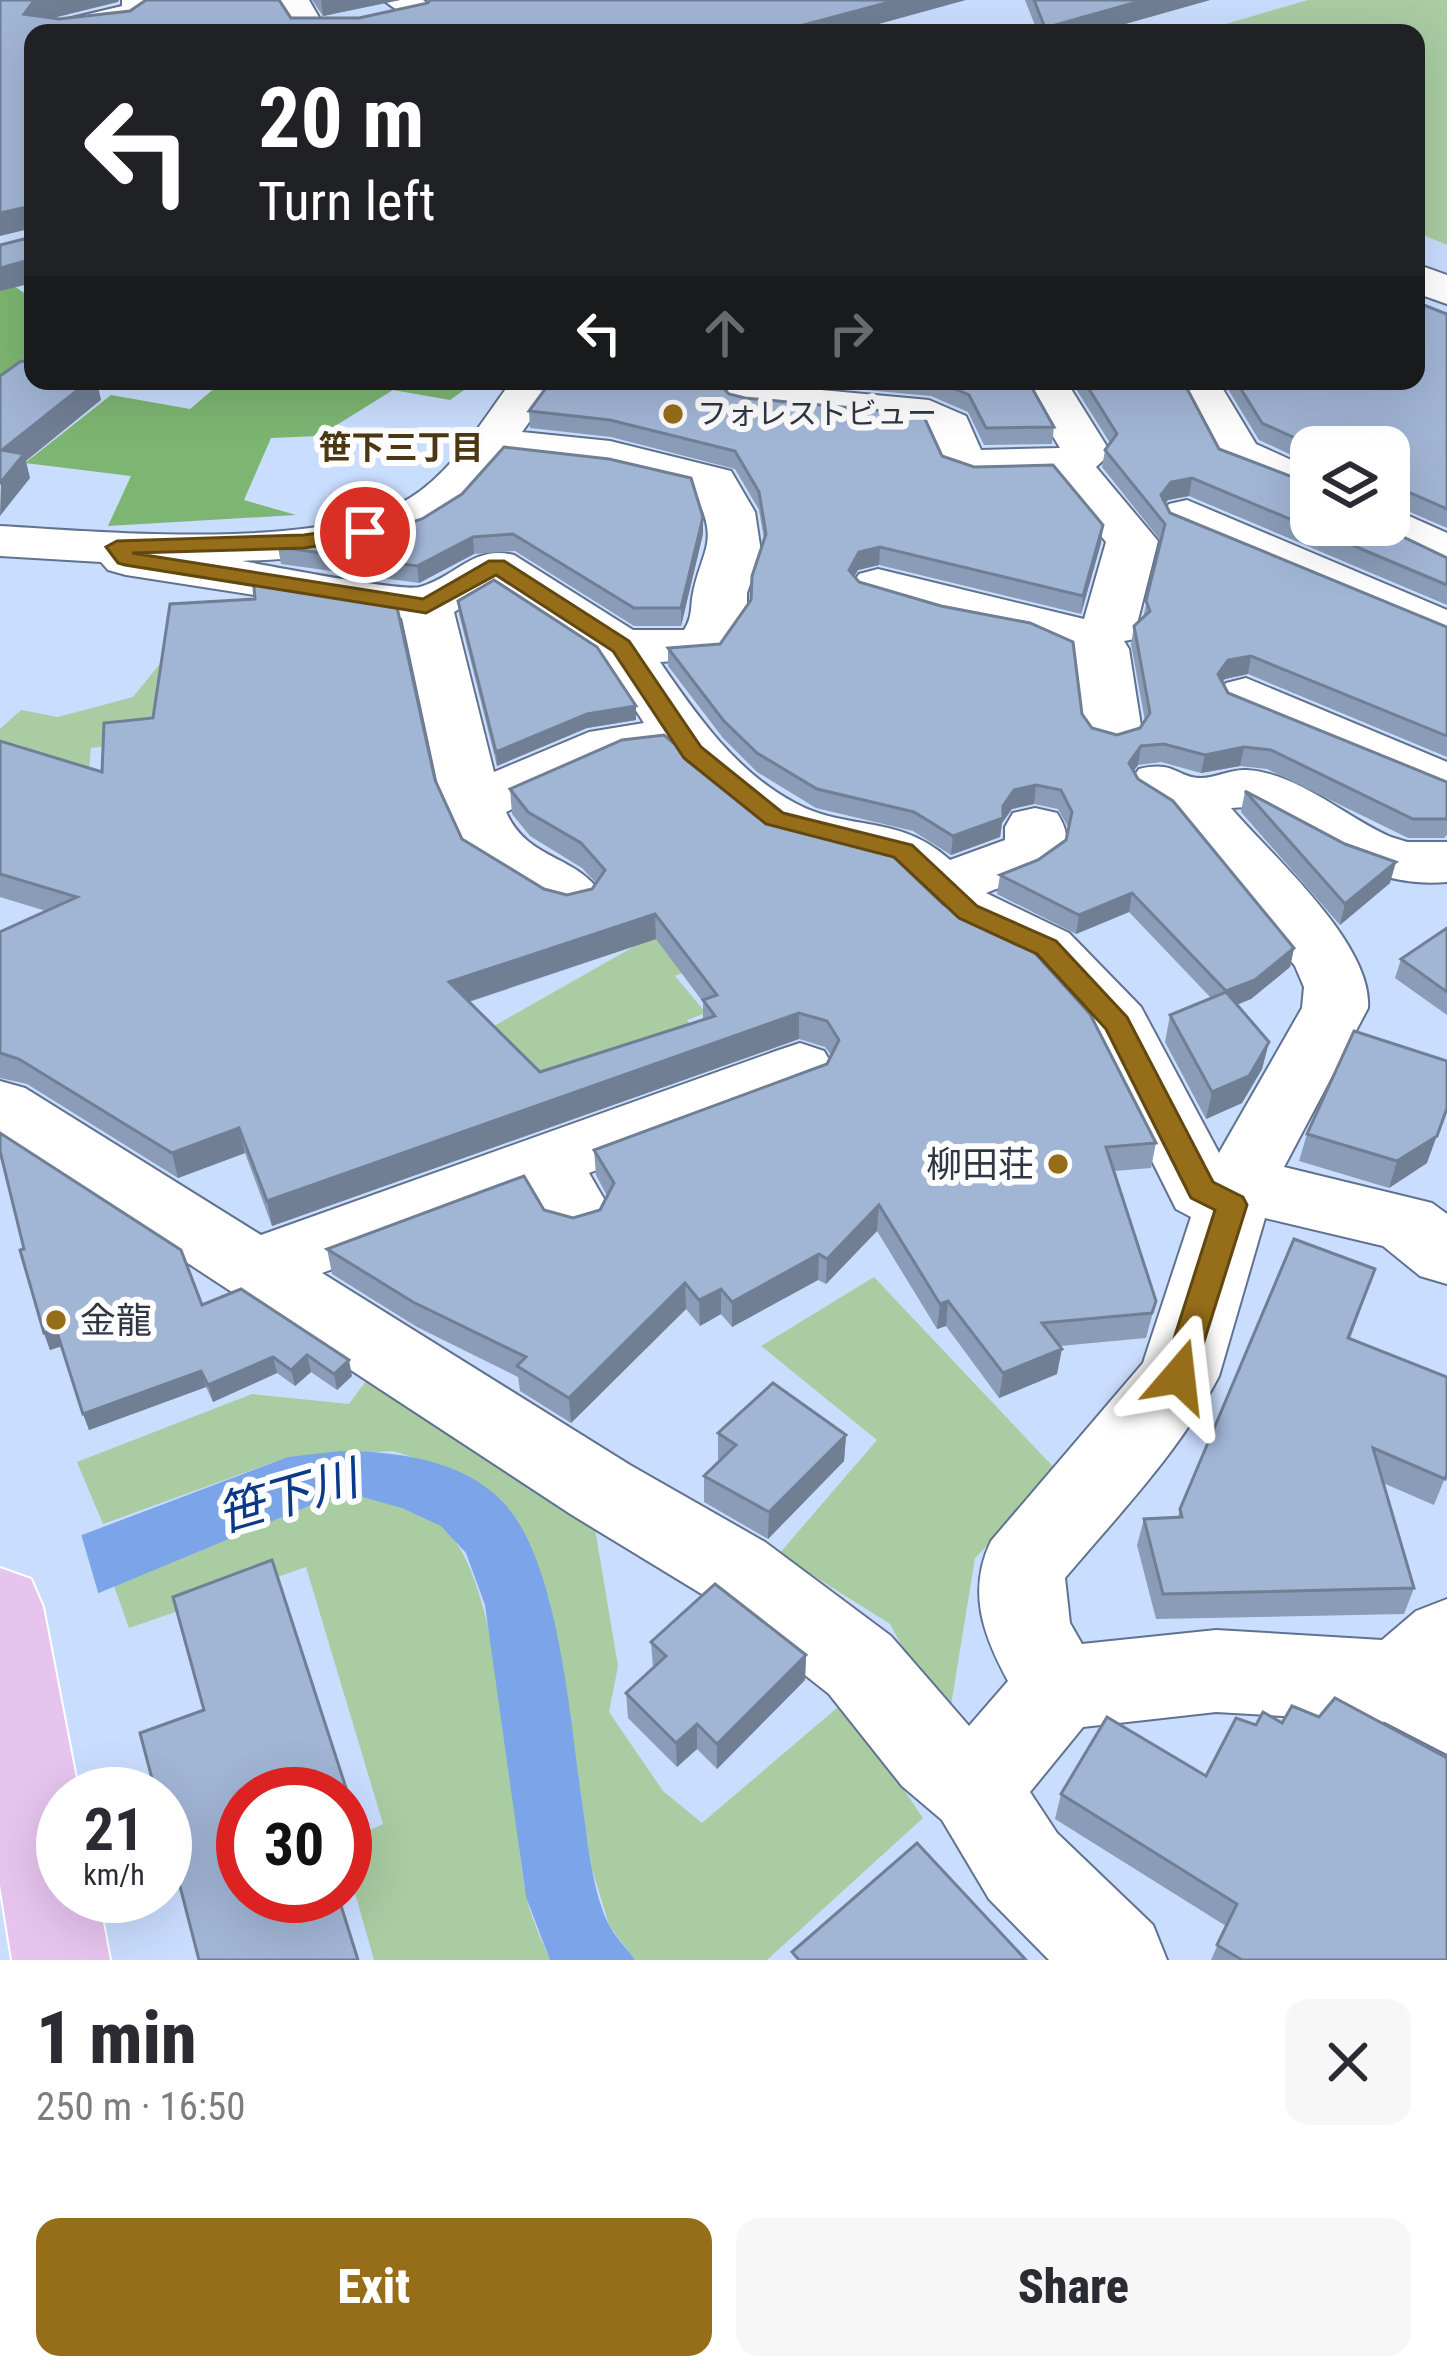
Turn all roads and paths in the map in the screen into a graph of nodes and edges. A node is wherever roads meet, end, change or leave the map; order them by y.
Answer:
1 (250, 0) edge
2 (151, 5) edge
3 (398, 10) edge
4 (88, 24) edge
5 (313, 24) edge
6 (431, 24) edge
7 (529, 390) edge
8 (751, 390) edge
9 (759, 390) edge
10 (1049, 390) edge
11 (1200, 390) edge
12 (488, 443) junction
13 (1066, 464) junction
14 (705, 477) junction
15 (1290, 478) edge
16 (1186, 515) edge
17 (1410, 535) edge
18 (0, 542) edge
19 (117, 547) junction
20 (1447, 557) edge
21 (878, 585) edge
22 (426, 606) junction
23 (1447, 630) edge
24 (1078, 637) junction
25 (621, 646) junction
26 (1246, 695) edge
27 (1113, 732) edge
28 (681, 736) junction
29 (1447, 784) edge
30 (472, 804) junction
31 (1035, 826) dead end
32 (1447, 862) edge
33 (940, 887) junction
34 (570, 895) edge
35 (803, 1070) edge
36 (0, 1106) edge
37 (1235, 1195) junction
38 (1433, 1223) edge
39 (256, 1267) junction
40 (4, 1655) edge
41 (1431, 1678) edge
42 (1059, 1688) junction
43 (975, 1788) junction
44 (61, 1960) edge
45 (1118, 1960) edge

1 - 5 street
2 - 4 street
3 - 6 street
7 - 12 street
8 - 14 street
9 - 13 street
10 - 13 street
11 - 15 street
12 - 14 street
12 - 19 street
13 - 24 street
14 - 25 street
16 - 23 street
17 - 20 street
18 - 19 street
19 - 22 street
21 - 24 street
22 - 25 street
22 - 30 street
24 - 27 street
25 - 28 street
26 - 29 street
28 - 30 street
28 - 33 street
30 - 34 street
31 - 33 street
32 - 37 street
33 - 37 street
35 - 39 street
36 - 39 street
37 - 38 street
37 - 42 street
39 - 43 street
40 - 44 main road
41 - 42 street
42 - 43 street
43 - 45 street

